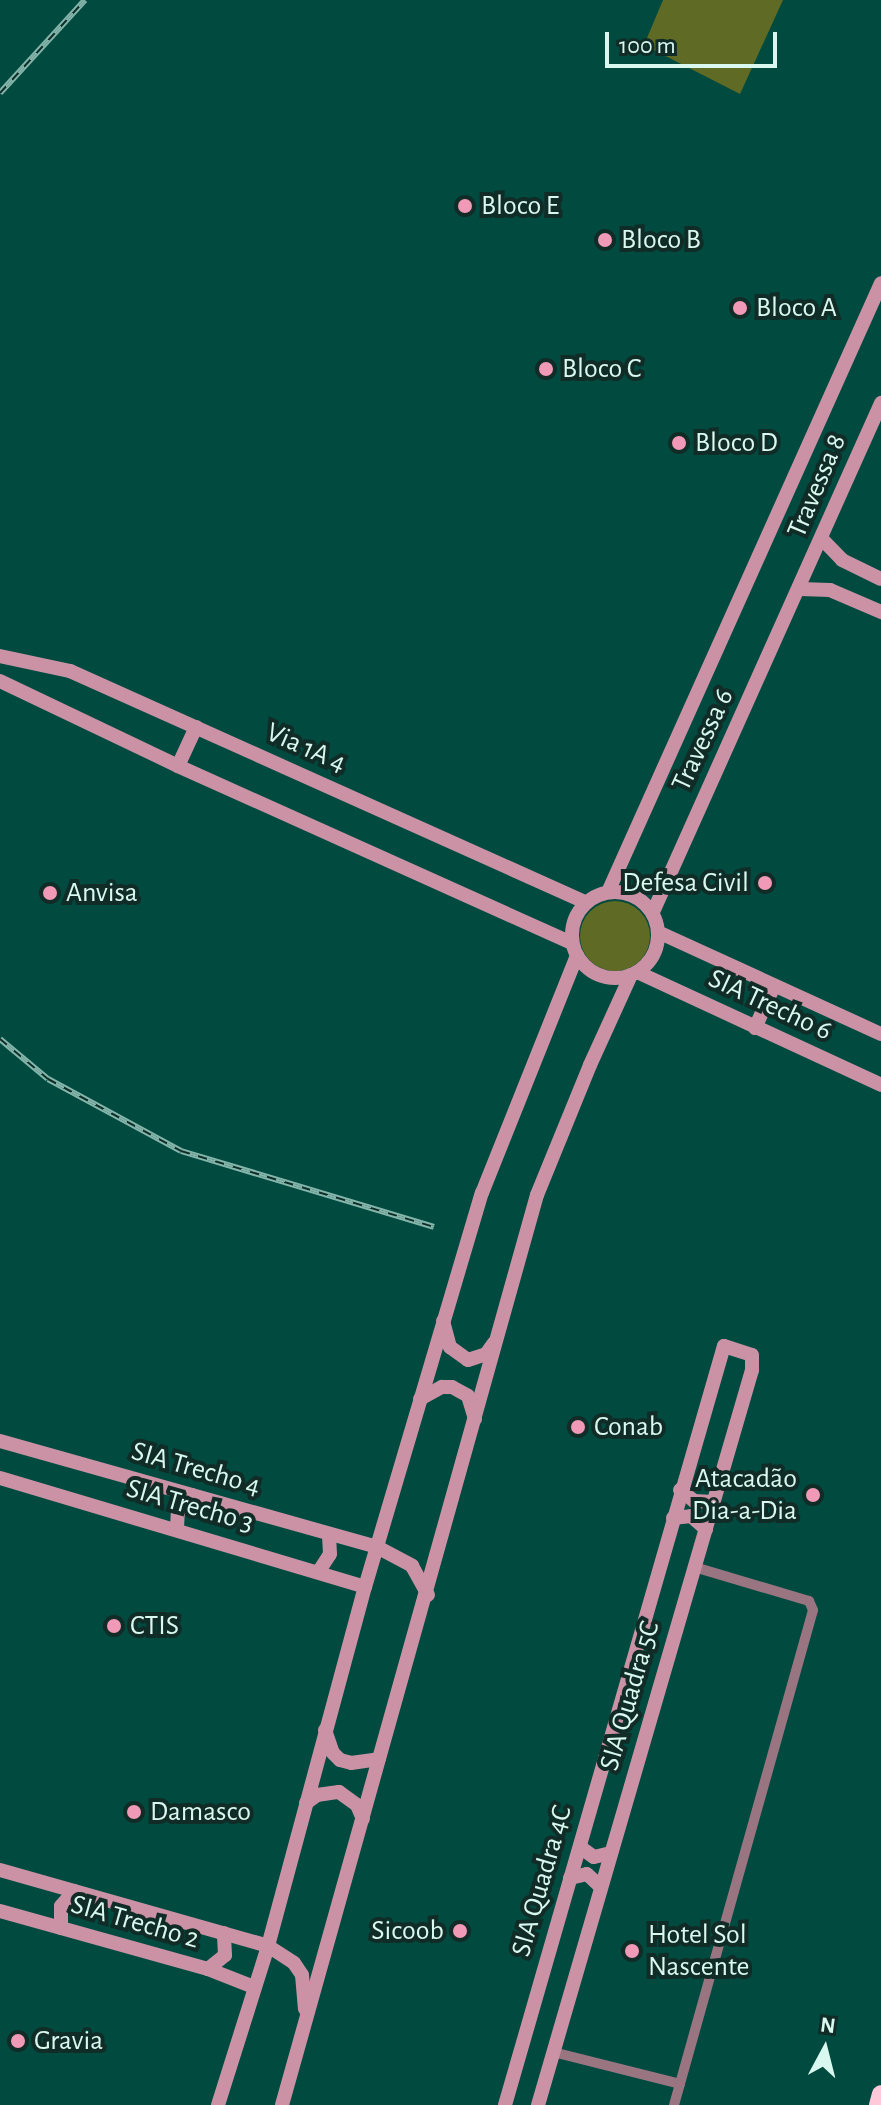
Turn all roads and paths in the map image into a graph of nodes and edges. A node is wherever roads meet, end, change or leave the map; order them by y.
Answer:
1 (881, 283) edge
2 (881, 403) edge
3 (822, 539) junction
4 (874, 576) edge
5 (800, 589) junction
6 (853, 600) junction
7 (881, 612) edge
8 (0, 656) edge
9 (0, 681) edge
10 (196, 727) junction
11 (178, 766) junction
12 (608, 892) junction
13 (585, 902) junction
14 (653, 912) junction
15 (658, 932) junction
16 (574, 949) junction
17 (634, 974) junction
18 (774, 986) junction
19 (755, 1028) junction
20 (881, 1034) edge
21 (881, 1085) edge
22 (443, 1320) junction
23 (499, 1337) junction
24 (724, 1346) joint
25 (420, 1399) junction
26 (475, 1419) junction
27 (0, 1441) edge
28 (0, 1478) edge
29 (680, 1490) junction
30 (192, 1495) junction
31 (713, 1502) junction
32 (673, 1518) junction
33 (177, 1528) junction
34 (706, 1529) junction
35 (329, 1535) junction
36 (377, 1547) junction
37 (694, 1567) junction
38 (319, 1571) junction
39 (365, 1587) junction
40 (428, 1595) junction
41 (325, 1730) junction
42 (379, 1759) junction
43 (306, 1803) junction
44 (363, 1819) junction
45 (580, 1847) junction
46 (611, 1853) junction
47 (0, 1870) edge
48 (570, 1878) junction
49 (600, 1886) junction
50 (74, 1891) junction
51 (0, 1911) edge
52 (61, 1928) junction
53 (224, 1933) junction
54 (268, 1946) junction
55 (208, 1969) junction
56 (254, 1987) junction
57 (304, 2033) junction
58 (553, 2052) junction
59 (680, 2084) junction
60 (881, 2094) edge
61 (218, 2105) edge
62 (282, 2105) edge
63 (505, 2105) edge
64 (538, 2105) edge
65 (674, 2105) edge
66 (878, 2105) edge

1 - 12 main road
2 - 3 main road, Travessa 8
3 - 4 main road
3 - 5 main road, Travessa 8
4 - 6 main road
5 - 6 main road
5 - 14 main road, Travessa 6
6 - 7 main road
8 - 10 main road, Via 1A 4
9 - 11 main road
10 - 11 main road
10 - 13 main road, Via 1A 4
11 - 16 main road
12 - 13 main road
12 - 14 main road
13 - 16 main road
14 - 15 main road
15 - 17 main road
15 - 18 main road, SIA Trecho 6
16 - 17 main road
16 - 22 main road
17 - 19 main road, SIA Trecho 6
17 - 23 main road
18 - 19 main road
18 - 20 main road, SIA Trecho 6
19 - 21 main road, SIA Trecho 6
22 - 23 main road
22 - 25 main road
23 - 26 main road
24 - 29 main road, SIA Quadra 4C
24 - 31 main road, SIA Quadra 5C
25 - 26 main road
25 - 36 main road
26 - 40 main road
27 - 30 main road, SIA Trecho 4
28 - 33 main road, SIA Trecho 3
29 - 31 main road
29 - 32 main road, SIA Quadra 4C
30 - 33 main road
30 - 35 main road, SIA Trecho 4
31 - 34 main road, SIA Quadra 5C
32 - 34 main road
32 - 45 main road, SIA Quadra 4C
33 - 38 main road, SIA Trecho 3
34 - 37 main road, SIA Quadra 5C
35 - 36 main road, SIA Trecho 4
35 - 38 main road
36 - 39 main road
36 - 40 main road, SIA Trecho 4
37 - 46 main road, SIA Quadra 5C
37 - 59 street
38 - 39 main road, SIA Trecho 3
39 - 41 main road
40 - 42 main road
41 - 42 main road
41 - 43 main road
42 - 44 main road
43 - 44 main road
43 - 54 main road
44 - 57 main road
45 - 46 main road
45 - 48 main road, SIA Quadra 4C
46 - 49 main road, SIA Quadra 5C
47 - 50 main road
48 - 49 main road
48 - 63 main road, SIA Quadra 4C
49 - 58 main road, SIA Quadra 5C
50 - 52 main road
50 - 53 main road
51 - 52 main road, SIA Trecho 2
52 - 55 main road, SIA Trecho 2
53 - 54 main road
53 - 55 main road
54 - 56 main road
54 - 57 main road
55 - 56 main road, SIA Trecho 2
56 - 61 main road
57 - 62 main road
58 - 59 street
58 - 64 main road, SIA Quadra 5C
59 - 65 street
60 - 66 highway

